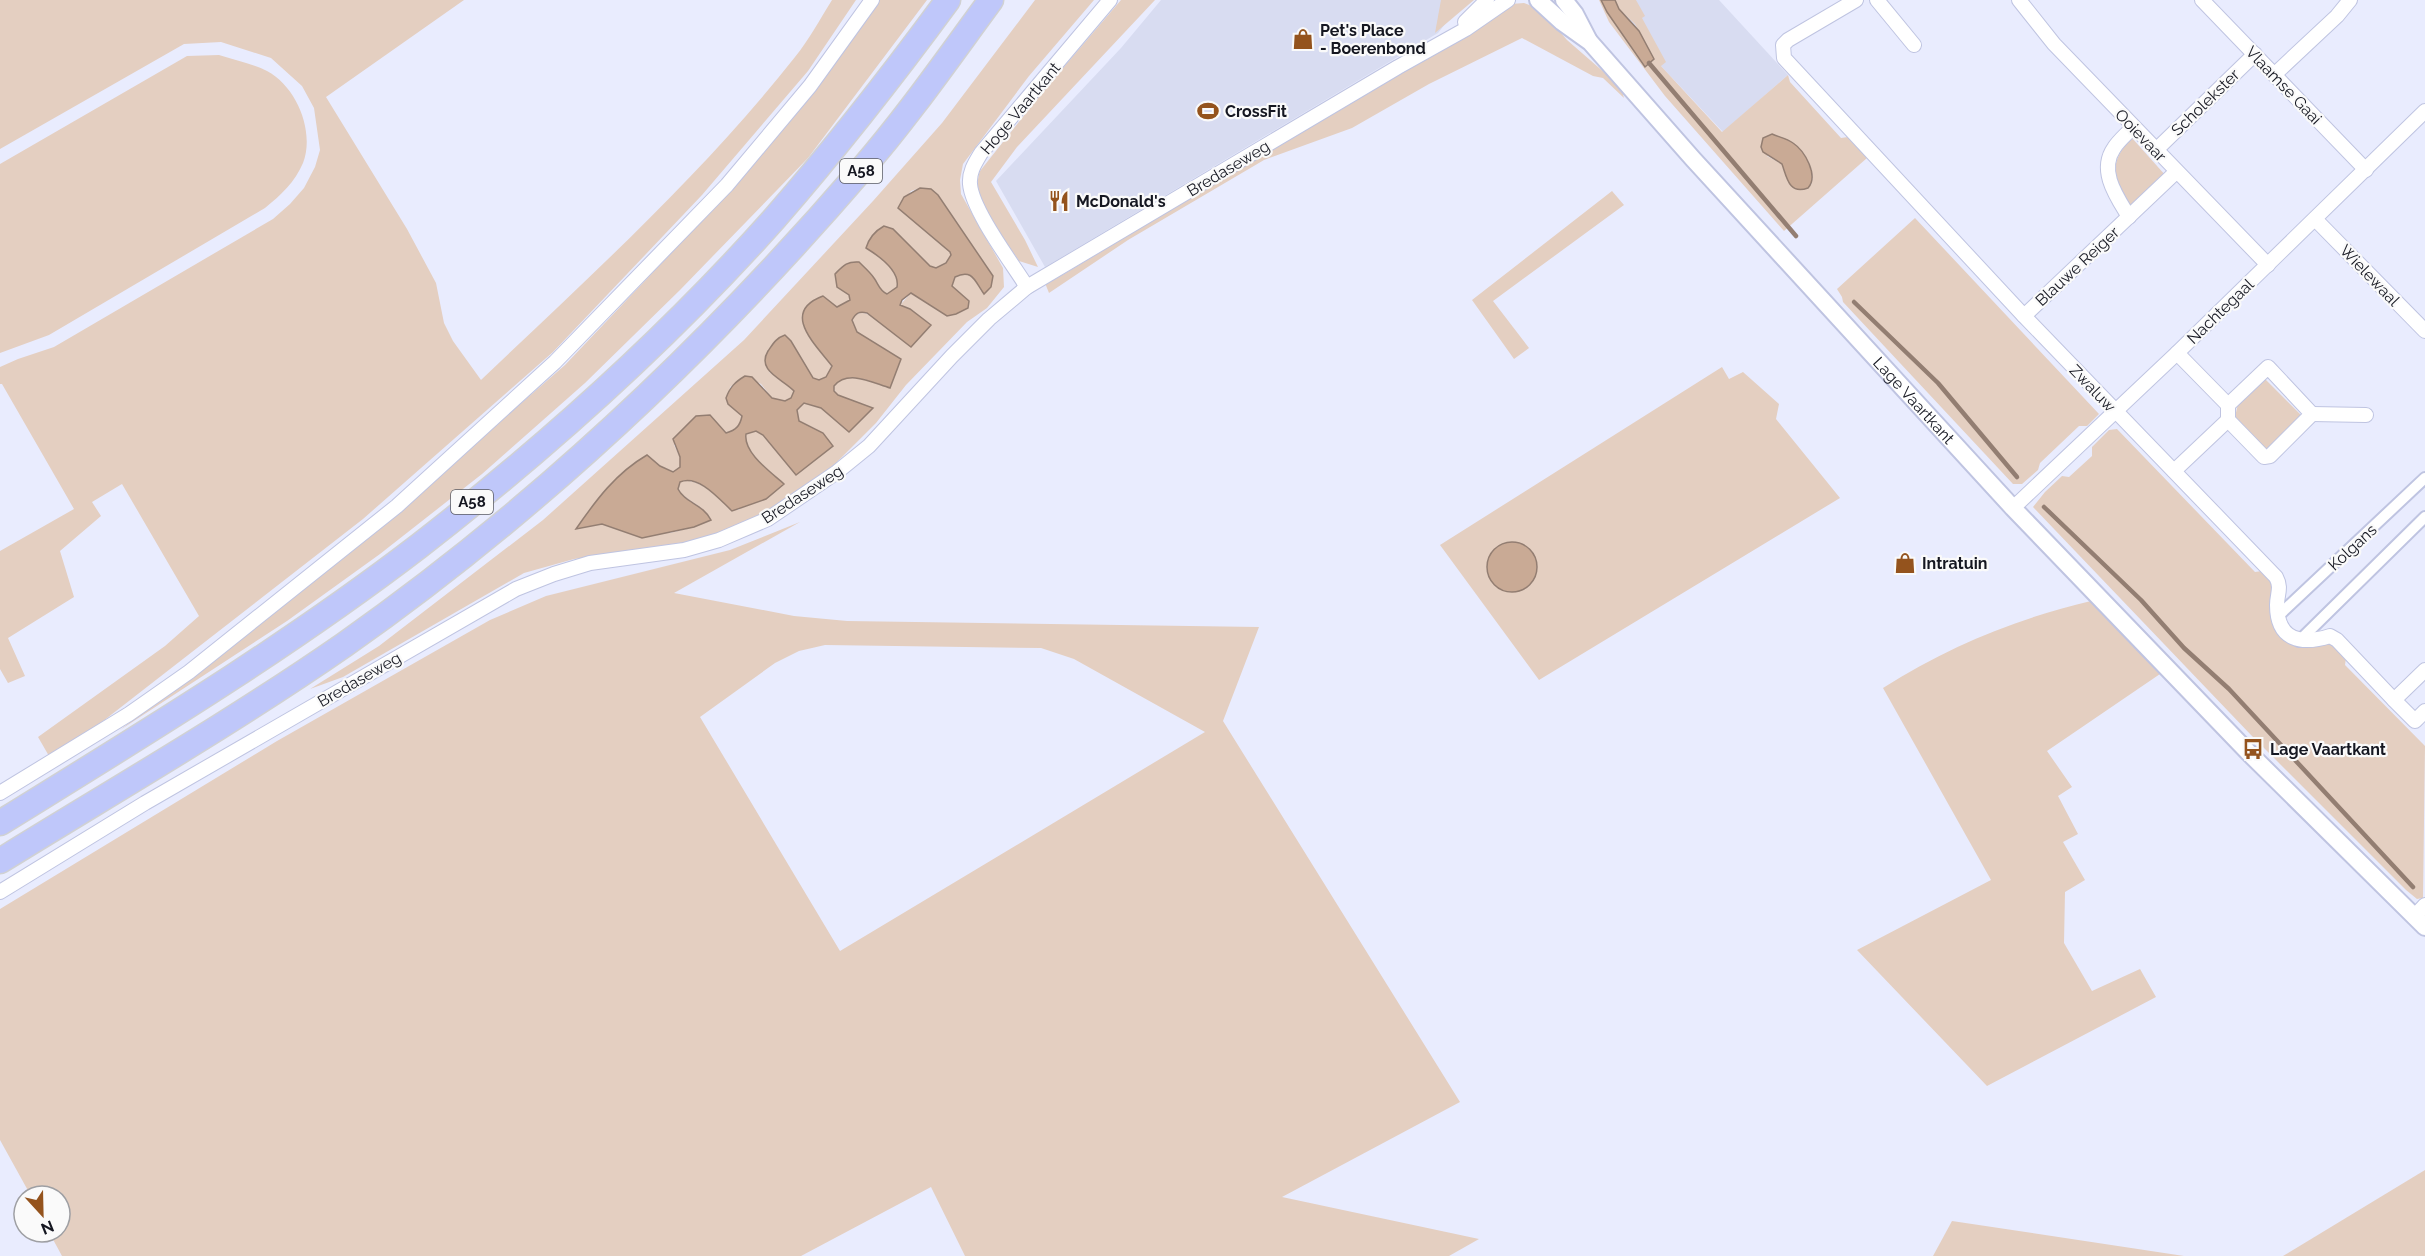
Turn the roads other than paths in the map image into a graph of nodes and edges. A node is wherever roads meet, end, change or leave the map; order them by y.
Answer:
1 (872, 0) edge
2 (948, 0) edge
3 (991, 0) edge
4 (1110, 0) edge
5 (1487, 0) edge
6 (1508, 0) edge
7 (1538, 0) edge
8 (1564, 0) edge
9 (1856, 0) edge
10 (1877, 0) edge
11 (2019, 0) edge
12 (2202, 0) edge
13 (2350, 0) edge
14 (1448, 38) junction
15 (1590, 42) junction
16 (1914, 45) dead end
17 (2255, 54) junction
18 (2275, 74) junction
19 (2425, 111) edge
20 (2133, 127) junction
21 (2156, 150) junction
22 (2366, 170) junction
23 (2176, 172) junction
24 (2129, 217) junction
25 (2314, 219) junction
26 (2268, 265) junction
27 (1027, 287) junction
28 (2024, 316) junction
29 (2425, 331) edge
30 (2177, 353) junction
31 (2228, 405) junction
32 (2115, 411) junction
33 (2312, 414) junction
34 (2366, 415) dead end
35 (2228, 420) junction
36 (2174, 471) junction
37 (2425, 478) edge
38 (2013, 508) junction
39 (2425, 517) edge
40 (2278, 616) junction
41 (2299, 641) junction
42 (2425, 670) edge
43 (2394, 699) junction
44 (2425, 711) edge
45 (2415, 721) junction
46 (2425, 731) edge
47 (0, 793) edge
48 (0, 823) edge
49 (0, 861) edge
50 (0, 891) edge
51 (2421, 917) edge

1 - 47 street
2 - 48 highway, A58
3 - 49 highway, A58
4 - 27 street, Hoge Vaartkant
5 - 14 street, Bredaseweg
6 - 14 street, Bredaseweg
7 - 15 street, Lage Vaartkant
8 - 15 street, Lage Vaartkant
9 - 28 street, Zwaluw
10 - 16 street
11 - 20 street, Ooievaar
12 - 17 street, Vlaamse Gaai
13 - 18 street
14 - 27 street, Bredaseweg
15 - 38 street, Lage Vaartkant
17 - 18 street, Vlaamse Gaai
17 - 21 street, Scholekster
18 - 22 street, Vlaamse Gaai
19 - 22 street, Nachtegaal
20 - 21 street, Ooievaar
20 - 24 street, Blauwe Reiger
21 - 23 street, Ooievaar
22 - 25 street, Nachtegaal
23 - 24 street, Blauwe Reiger
23 - 26 street, Ooievaar
24 - 28 street, Blauwe Reiger
25 - 26 street, Nachtegaal
25 - 29 street, Wielewaal
26 - 30 street, Nachtegaal
27 - 50 street, Bredaseweg
28 - 32 street, Zwaluw
30 - 31 street
30 - 32 street, Nachtegaal
31 - 33 street
31 - 35 street
32 - 36 street, Zwaluw
32 - 38 street, Nachtegaal
33 - 34 street
33 - 35 street
35 - 36 street
36 - 40 street, Zwaluw
37 - 40 street, Kolgans
38 - 51 street, Lage Vaartkant
39 - 41 street, Kolgans
40 - 41 street
41 - 43 street
42 - 43 street
43 - 45 street
44 - 45 street
45 - 46 street

